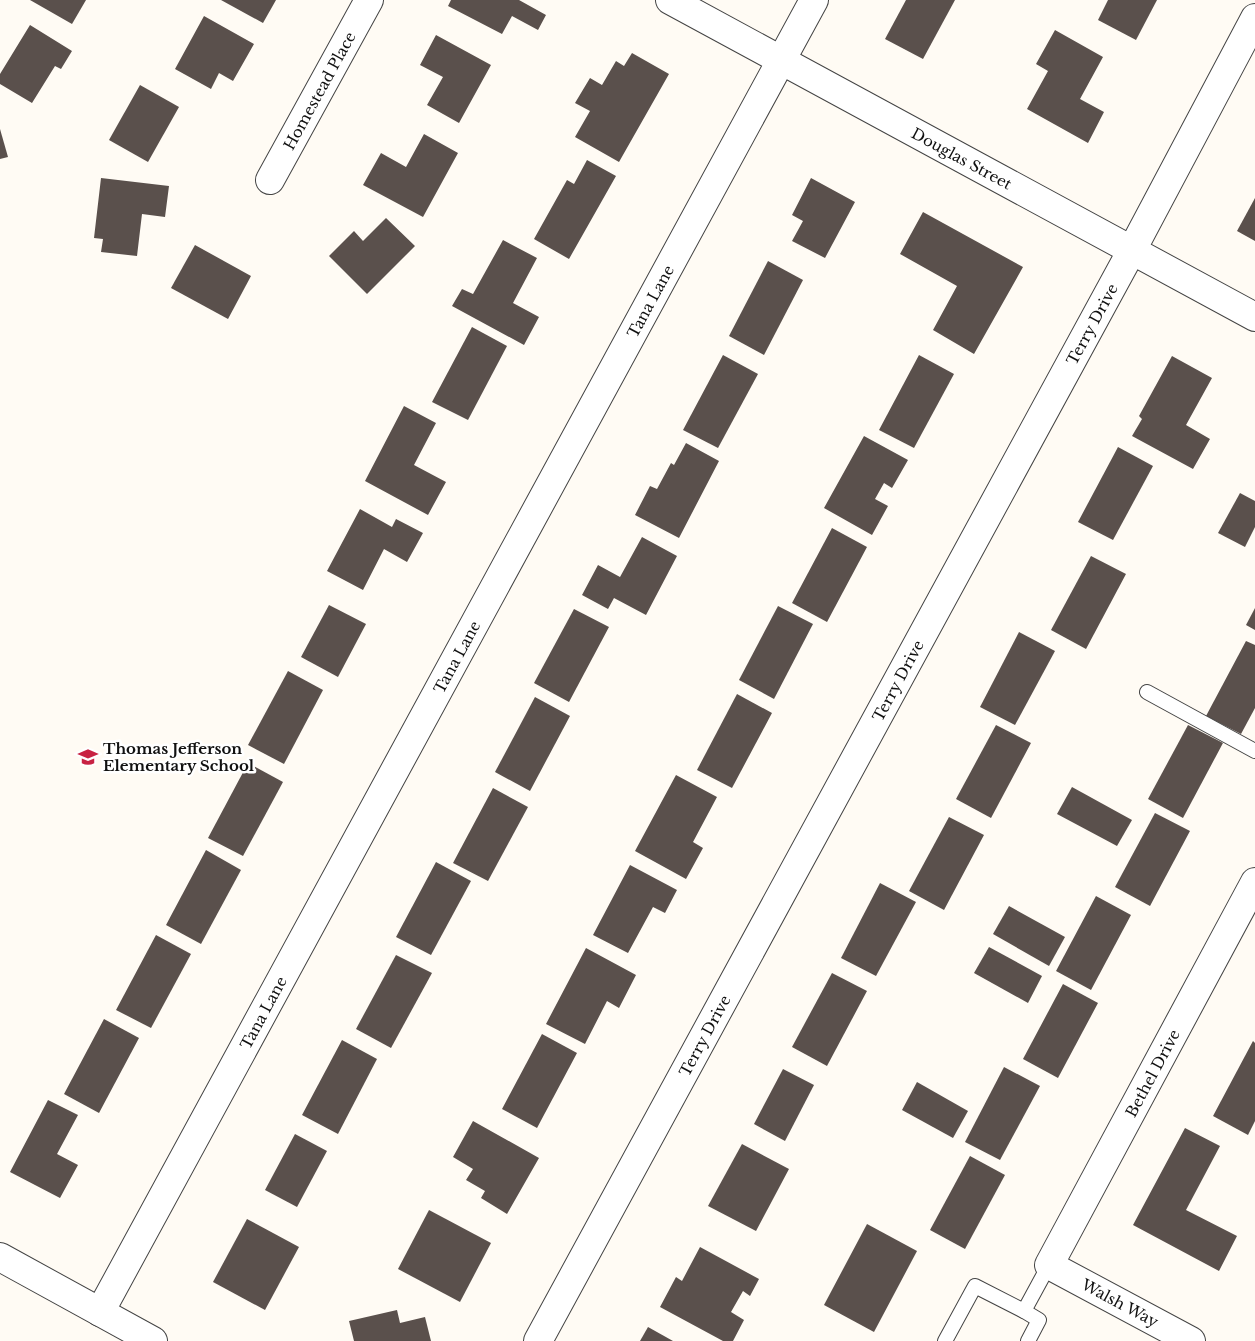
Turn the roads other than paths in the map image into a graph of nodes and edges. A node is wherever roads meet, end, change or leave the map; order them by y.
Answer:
1 (369, 0) edge
2 (670, 0) edge
3 (814, 0) edge
4 (1255, 18) edge
5 (781, 61) junction
6 (270, 180) dead end
7 (1132, 250) junction
8 (1255, 317) edge
9 (1146, 692) dead end
10 (1255, 751) edge
11 (1255, 882) edge
12 (0, 1257) edge
13 (1049, 1265) junction
14 (1024, 1311) junction
15 (100, 1312) junction
16 (153, 1341) edge
17 (538, 1341) edge
18 (945, 1341) edge
19 (1028, 1341) edge
20 (1191, 1341) edge

1 - 6 street, Homestead Place
2 - 5 street, Douglas Street
3 - 5 street, Tana Lane
4 - 7 street, Terry Drive
5 - 7 street, Douglas Street
5 - 15 street, Tana Lane
7 - 8 street, Douglas Street
7 - 17 street, Terry Drive
9 - 10 lane
11 - 13 street, Bethel Drive
12 - 15 street
13 - 14 lane
13 - 20 street, Walsh Way
14 - 18 lane
14 - 19 lane
15 - 16 street

